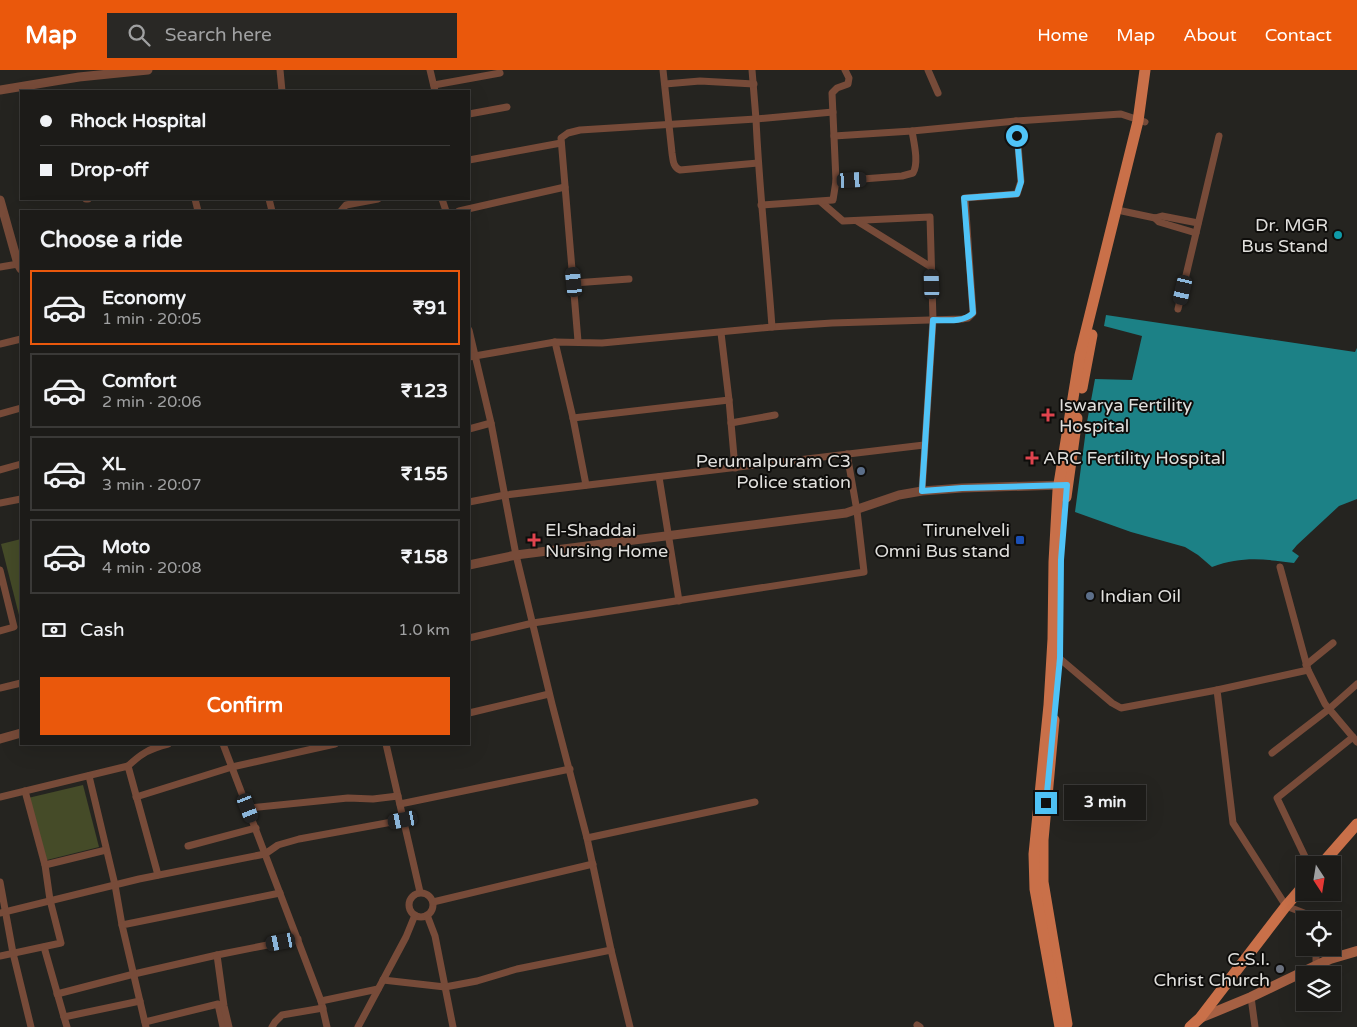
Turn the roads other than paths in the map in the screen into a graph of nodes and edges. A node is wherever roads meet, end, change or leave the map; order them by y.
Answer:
1 (148, 70) edge
2 (280, 70) edge
3 (430, 70) edge
4 (664, 70) edge
5 (752, 70) edge
6 (845, 70) edge
7 (928, 70) edge
8 (1144, 70) edge
9 (1152, 70) edge
10 (500, 72) dead end
11 (79, 74) edge
12 (665, 84) junction
13 (754, 84) junction
14 (434, 88) edge
15 (0, 90) edge
16 (282, 90) edge
17 (938, 93) dead end
18 (507, 107) dead end
19 (833, 112) junction
20 (470, 114) edge
21 (756, 119) junction
22 (1016, 121) junction
23 (1141, 121) junction
24 (669, 124) junction
25 (912, 131) junction
26 (834, 136) junction
27 (1219, 136) dead end
28 (561, 143) junction
29 (470, 160) edge
30 (758, 163) junction
31 (836, 181) junction
32 (565, 187) junction
33 (0, 200) edge
34 (373, 200) edge
35 (821, 202) junction
36 (761, 205) junction
37 (342, 210) edge
38 (463, 210) edge
39 (1122, 211) junction
40 (1155, 218) junction
41 (857, 220) junction
42 (1198, 223) junction
43 (1196, 233) junction
44 (0, 267) edge
45 (20, 267) edge
46 (931, 267) junction
47 (629, 279) dead end
48 (574, 282) junction
49 (1178, 309) dead end
50 (933, 320) junction
51 (772, 327) junction
52 (721, 333) junction
53 (20, 339) edge
54 (470, 339) edge
55 (555, 342) junction
56 (578, 342) junction
57 (0, 344) edge
58 (472, 356) edge
59 (729, 400) junction
60 (20, 408) edge
61 (0, 414) edge
62 (775, 415) dead end
63 (573, 418) junction
64 (491, 423) junction
65 (731, 423) junction
66 (470, 428) edge
67 (924, 445) junction
68 (847, 454) junction
69 (20, 464) edge
70 (735, 468) junction
71 (0, 470) edge
72 (660, 477) junction
73 (586, 485) junction
74 (1063, 487) junction
75 (922, 491) junction
76 (505, 495) junction
77 (20, 498) edge
78 (470, 502) edge
79 (0, 503) edge
80 (857, 513) junction
81 (669, 539) junction
82 (517, 558) junction
83 (470, 565) edge
84 (1280, 567) dead end
85 (0, 570) edge
86 (470, 571) edge
87 (679, 601) junction
88 (533, 623) junction
89 (0, 631) edge
90 (470, 638) edge
91 (1333, 643) dead end
92 (1056, 657) junction
93 (1307, 667) junction
94 (20, 683) edge
95 (1357, 684) edge
96 (0, 688) edge
97 (1217, 690) junction
98 (549, 694) junction
99 (1329, 709) junction
100 (470, 712) edge
101 (20, 734) edge
102 (0, 740) edge
103 (1355, 740) edge
104 (164, 745) edge
105 (223, 745) edge
106 (330, 745) edge
107 (386, 745) edge
108 (1272, 753) dead end
109 (128, 766) junction
110 (232, 768) junction
111 (570, 769) junction
112 (89, 776) junction
113 (25, 791) junction
114 (0, 797) edge
115 (136, 797) junction
116 (399, 800) junction
117 (755, 802) dead end
118 (248, 808) junction
119 (403, 820) junction
120 (1357, 824) edge
121 (256, 828) junction
122 (587, 838) junction
123 (188, 846) dead end
124 (106, 850) junction
125 (265, 854) junction
126 (1305, 856) edge
127 (1329, 856) edge
128 (593, 864) junction
129 (45, 865) junction
130 (158, 875) junction
131 (0, 882) edge
132 (115, 885) junction
133 (420, 892) junction
134 (280, 893) junction
135 (1296, 894) edge
136 (50, 900) junction
137 (433, 902) junction
138 (1286, 906) junction
139 (1299, 911) edge
140 (3, 912) edge
141 (415, 915) junction
142 (427, 915) junction
143 (122, 925) junction
144 (298, 939) junction
145 (44, 946) junction
146 (611, 950) junction
147 (1357, 952) edge
148 (13, 953) junction
149 (217, 955) junction
150 (0, 956) edge
151 (1316, 956) edge
152 (1316, 966) joint
153 (134, 974) junction
154 (1296, 976) edge
155 (383, 980) junction
156 (445, 987) junction
157 (378, 989) junction
158 (58, 994) junction
159 (1251, 997) junction
160 (140, 1001) junction
161 (322, 1004) junction
162 (64, 1017) junction
163 (1200, 1018) junction
164 (146, 1025) edge
165 (31, 1027) edge
166 (67, 1027) edge
167 (223, 1027) edge
168 (229, 1027) edge
169 (272, 1027) edge
170 (327, 1027) edge
171 (358, 1027) edge
172 (453, 1027) edge
173 (630, 1027) edge
174 (1060, 1027) edge
175 (1067, 1027) edge
176 (1190, 1027) edge
177 (1255, 1027) edge

1 - 11 street
2 - 16 street
3 - 14 street
4 - 12 street
5 - 13 street
6 - 19 street
7 - 17 street
8 - 23 main road
9 - 23 main road
10 - 14 street
11 - 15 street
12 - 13 street
12 - 24 street
13 - 21 street
18 - 20 street
19 - 21 street
19 - 26 street
21 - 24 street
21 - 30 street
22 - 23 street
22 - 25 street
22 - 50 street
23 - 39 main road
23 - 74 main road
24 - 28 street
24 - 30 street
25 - 26 street
25 - 31 street
26 - 31 street
27 - 42 street
28 - 29 street
28 - 32 street
30 - 36 street
31 - 35 street
32 - 38 street
32 - 48 street
33 - 45 street
34 - 37 street
35 - 36 street
35 - 41 street
36 - 51 street
39 - 40 street
39 - 74 main road
40 - 42 street
40 - 43 street
41 - 46 street
41 - 46 street
42 - 43 street
43 - 49 street
44 - 45 street
46 - 50 street
47 - 48 street
48 - 56 street
50 - 51 street
50 - 67 street
51 - 52 street
52 - 56 street
52 - 59 street
53 - 57 street
54 - 58 street
55 - 56 street
55 - 58 street
55 - 63 street
58 - 64 street
59 - 63 street
59 - 65 street
60 - 61 street
62 - 65 street
63 - 73 street
64 - 66 street
64 - 76 street
65 - 70 street
67 - 68 street
67 - 75 street
68 - 70 street
68 - 80 street
69 - 71 street
70 - 72 street
72 - 73 street
72 - 81 street
73 - 76 street
74 - 75 street
74 - 80 street
74 - 92 main road
75 - 80 street
76 - 78 street
76 - 82 street
77 - 79 street
80 - 81 street
80 - 87 street
81 - 82 street
81 - 87 street
82 - 83 street
82 - 86 street
82 - 88 street
84 - 93 street
85 - 89 street
87 - 88 street
88 - 90 street
88 - 98 street
91 - 93 street
92 - 97 street
92 - 174 main road
92 - 175 main road
93 - 97 street
93 - 99 street
94 - 96 street
95 - 99 street
97 - 138 street
98 - 100 street
98 - 111 street
99 - 103 street
99 - 108 street
101 - 102 street
103 - 126 street
104 - 109 street
105 - 110 street
106 - 110 street
107 - 116 street
109 - 112 street
109 - 115 street
110 - 115 street
110 - 118 street
111 - 116 street
111 - 122 street
112 - 113 street
112 - 124 street
113 - 114 street
113 - 129 street
115 - 130 street
116 - 118 street
116 - 119 street
117 - 122 street
118 - 121 street
119 - 125 street
119 - 133 street
120 - 127 main road
121 - 123 street
121 - 125 street
122 - 128 street
124 - 129 street
124 - 132 street
125 - 130 street
125 - 134 street
128 - 137 street
128 - 146 street
129 - 136 street
130 - 132 street
131 - 140 street
132 - 136 street
132 - 143 street
133 - 137 street
133 - 141 street
134 - 143 street
134 - 144 street
135 - 138 main road
136 - 140 street
136 - 145 street
137 - 142 street
138 - 139 street
138 - 163 main road
140 - 148 street
141 - 142 street
141 - 155 street
142 - 156 street
143 - 153 street
144 - 149 street
144 - 161 street
145 - 148 street
145 - 158 street
146 - 156 street
146 - 173 street
147 - 152 main road
148 - 150 street
148 - 165 street
149 - 153 street
149 - 168 street
151 - 152 street
153 - 158 street
153 - 160 street
154 - 159 main road
155 - 156 street
155 - 157 street
156 - 172 street
157 - 161 street
157 - 171 street
158 - 162 street
159 - 163 main road
159 - 177 street
160 - 162 street
160 - 164 street
161 - 169 street
161 - 170 street
162 - 166 street
163 - 176 main road
164 - 167 street

